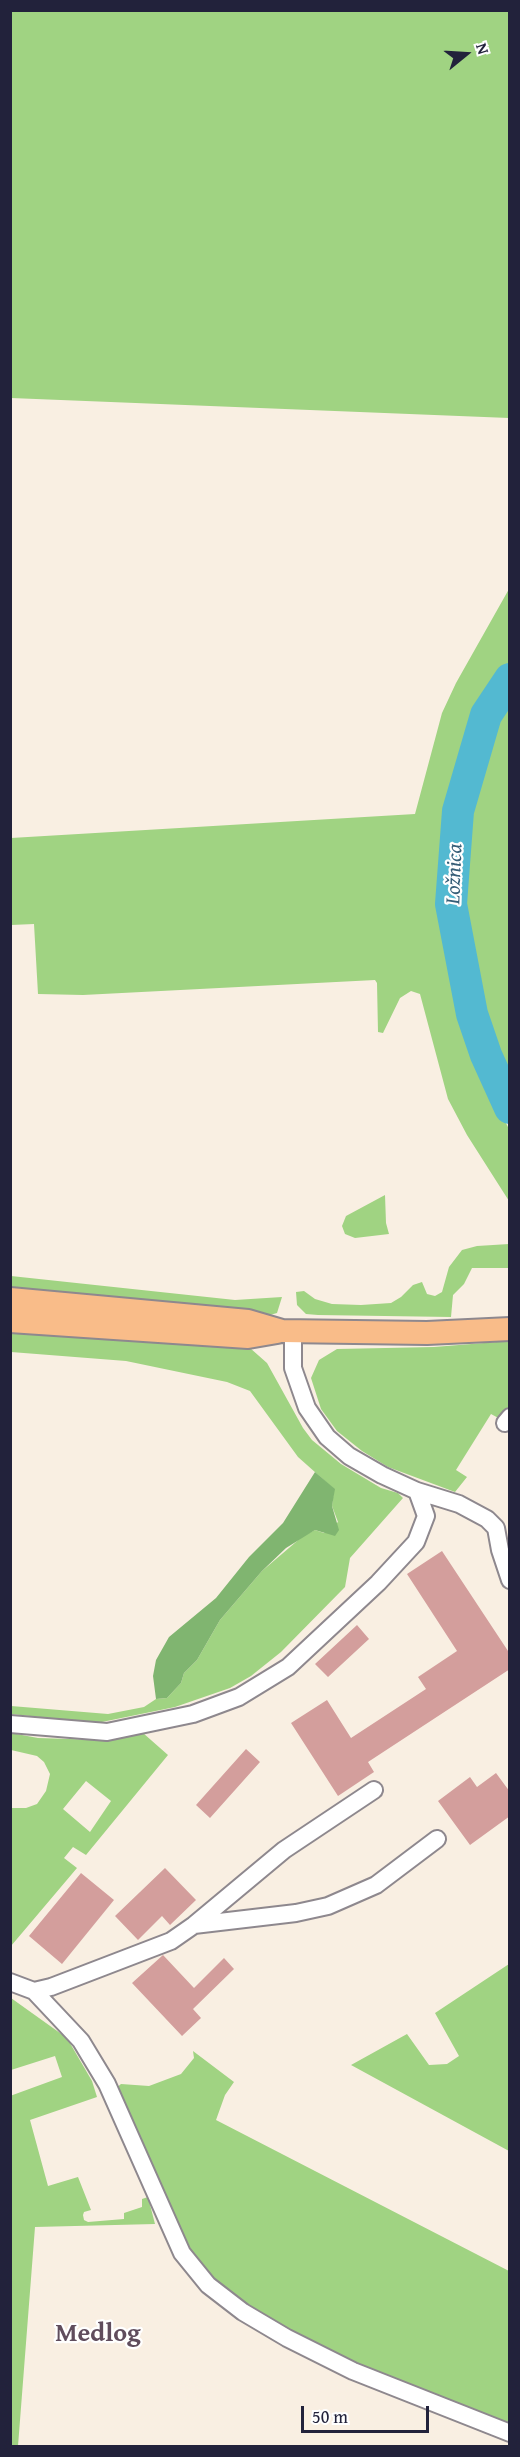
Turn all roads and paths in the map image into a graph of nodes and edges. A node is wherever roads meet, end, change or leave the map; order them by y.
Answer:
1 (10, 1299) edge
2 (10, 1321) edge
3 (510, 1329) edge
4 (288, 1331) junction
5 (417, 1491) junction
6 (503, 1527) edge
7 (510, 1580) edge
8 (10, 1724) edge
9 (374, 1790) dead end
10 (437, 1839) dead end
11 (194, 1925) junction
12 (10, 1982) edge
13 (34, 1990) junction
14 (510, 2433) edge

1 - 4 main road
2 - 4 main road
3 - 4 main road
4 - 5 street
5 - 6 street
5 - 8 street
6 - 7 street
9 - 11 street
10 - 11 street
11 - 13 street
12 - 13 street
13 - 14 street

